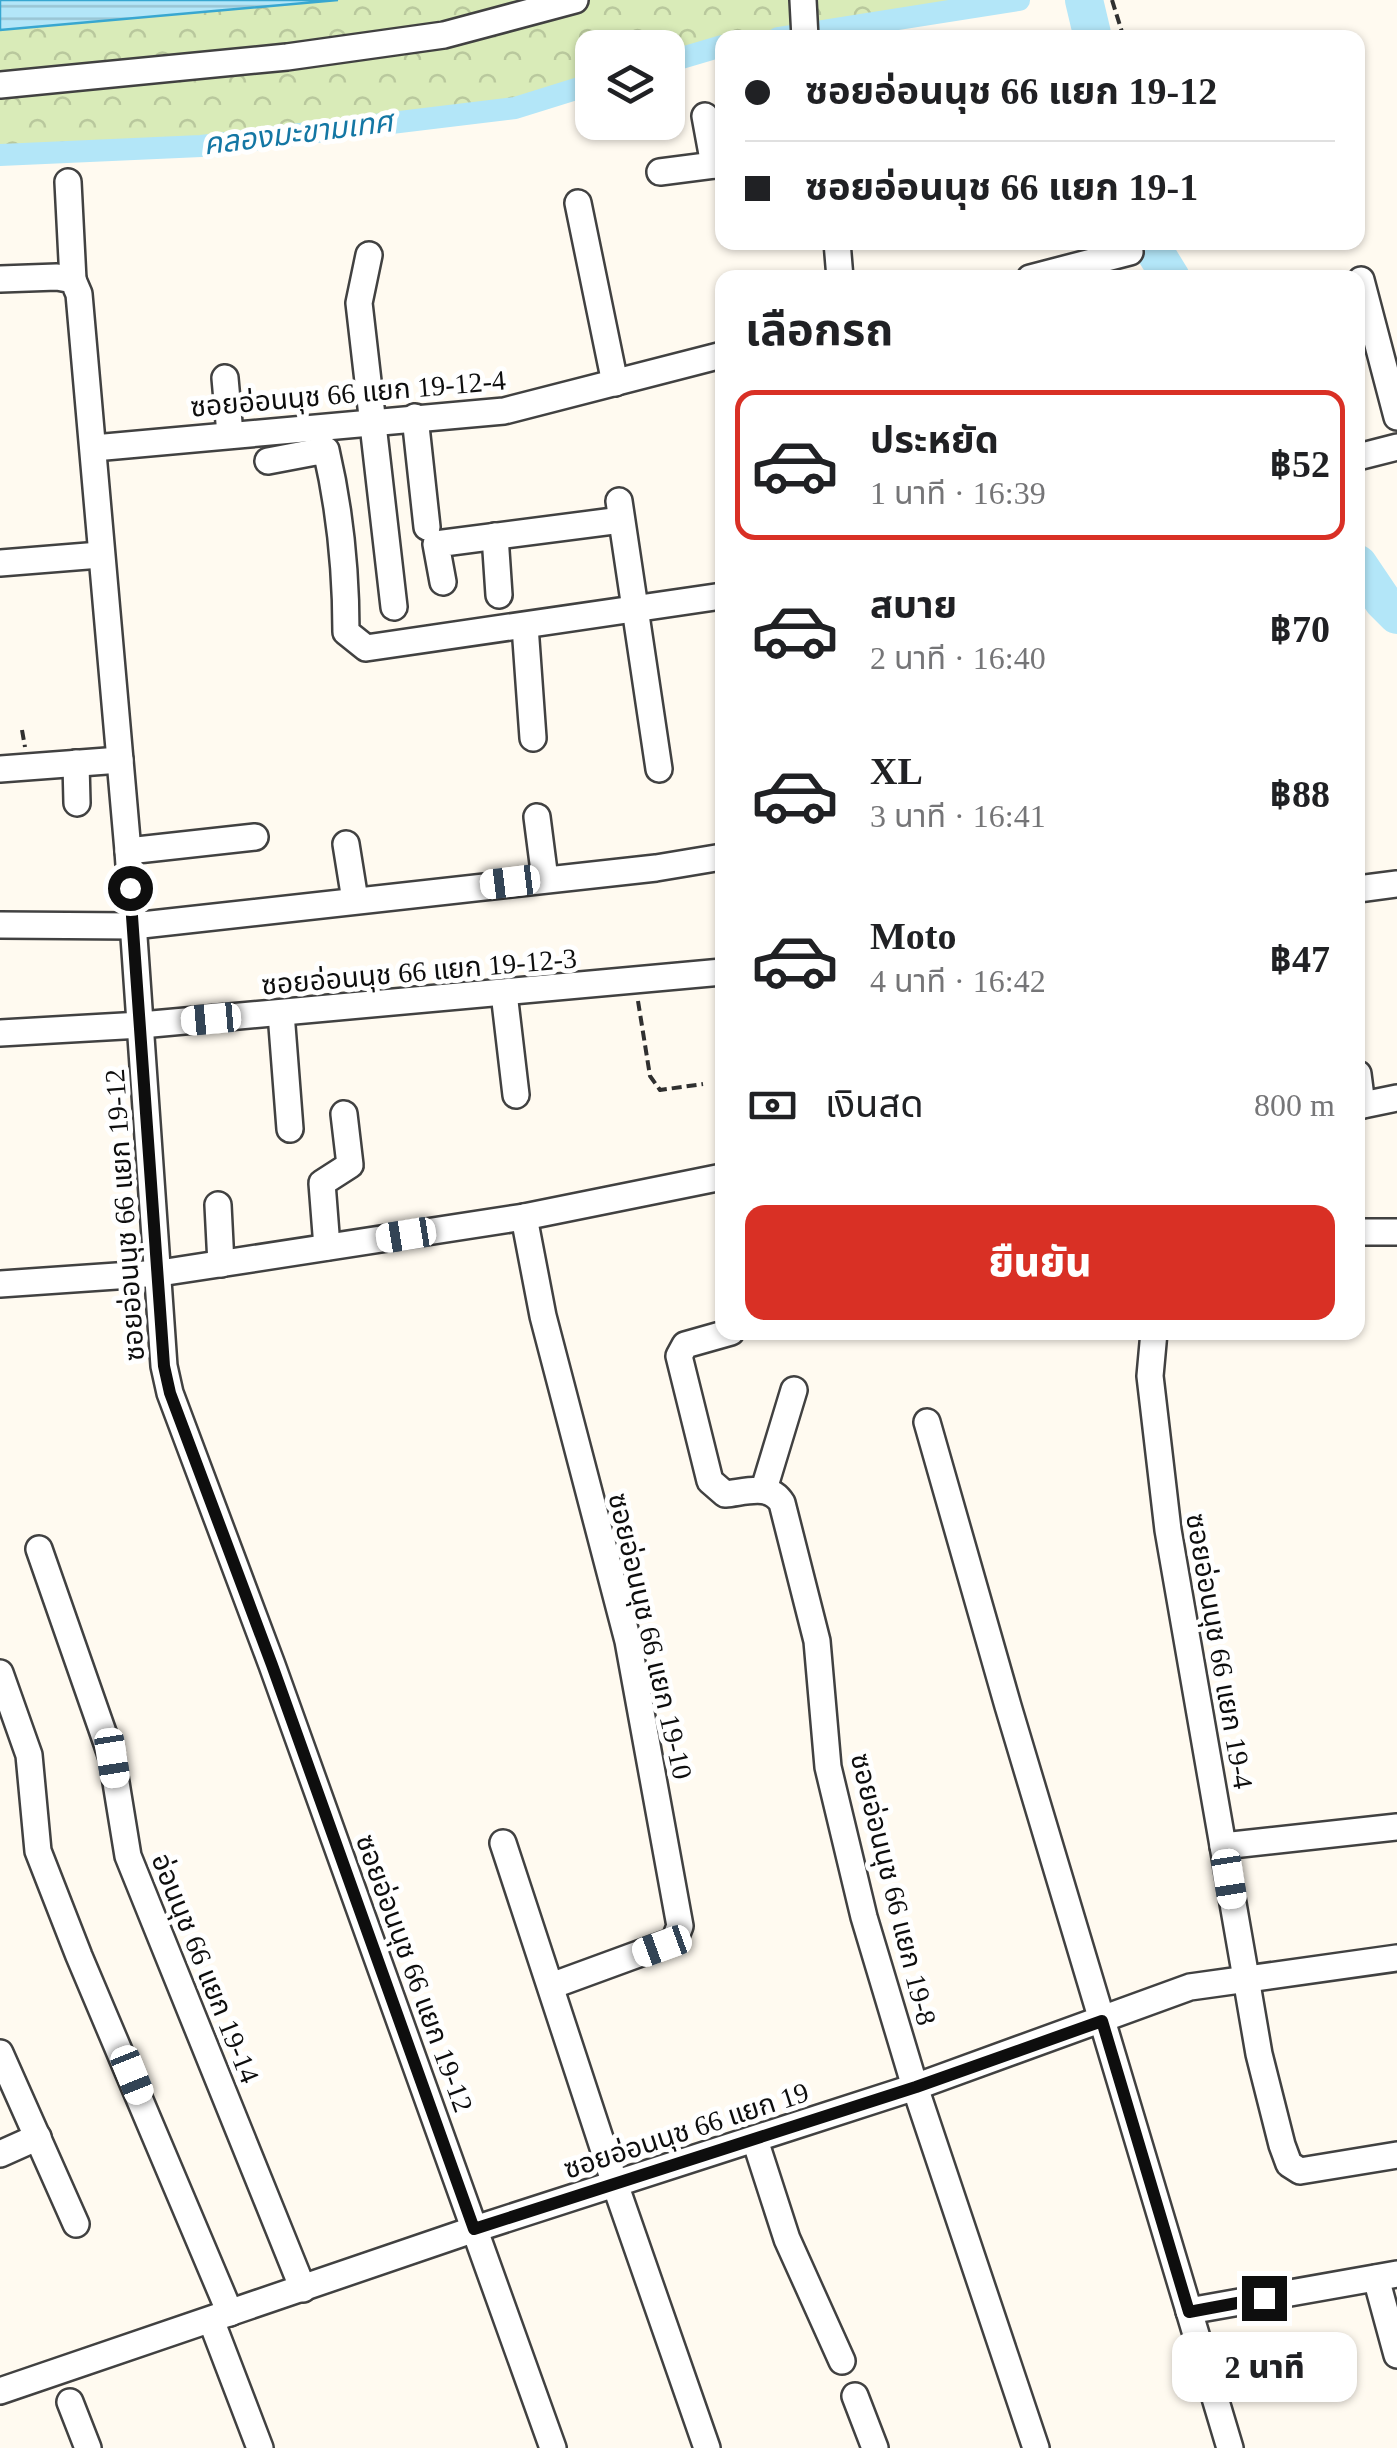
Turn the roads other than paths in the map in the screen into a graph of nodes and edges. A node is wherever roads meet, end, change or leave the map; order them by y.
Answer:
1 (575, 0) edge
2 (520, 8) edge
3 (0, 85) edge
4 (704, 116) dead end
5 (715, 154) edge
6 (715, 165) edge
7 (660, 172) dead end
8 (68, 182) dead end
9 (578, 202) dead end
10 (1130, 252) dead end
11 (369, 255) dead end
12 (1061, 270) edge
13 (0, 280) edge
14 (73, 280) junction
15 (1365, 299) edge
16 (715, 356) edge
17 (225, 378) dead end
18 (615, 382) junction
19 (415, 417) junction
20 (1397, 417) edge
21 (370, 421) junction
22 (230, 434) junction
23 (1397, 446) edge
24 (94, 448) junction
25 (1365, 455) edge
26 (268, 461) dead end
27 (426, 526) dead end
28 (495, 536) junction
29 (100, 556) junction
30 (0, 563) edge
31 (443, 582) dead end
32 (499, 595) dead end
33 (715, 597) edge
34 (394, 607) dead end
35 (636, 611) junction
36 (526, 626) junction
37 (532, 738) dead end
38 (120, 760) junction
39 (76, 763) junction
40 (0, 769) edge
41 (659, 769) dead end
42 (77, 804) dead end
43 (538, 817) dead end
44 (255, 837) dead end
45 (346, 844) dead end
46 (128, 850) junction
47 (715, 859) edge
48 (545, 878) junction
49 (1397, 884) edge
50 (1365, 888) edge
51 (354, 900) junction
52 (0, 925) edge
53 (133, 926) junction
54 (715, 973) edge
55 (504, 993) junction
56 (282, 1012) junction
57 (141, 1026) junction
58 (0, 1033) edge
59 (516, 1095) dead end
60 (1397, 1098) edge
61 (1365, 1104) edge
62 (344, 1114) dead end
63 (290, 1129) dead end
64 (715, 1178) edge
65 (218, 1205) dead end
66 (524, 1217) junction
67 (1365, 1232) edge
68 (1397, 1232) edge
69 (327, 1247) junction
70 (221, 1264) junction
71 (160, 1273) junction
72 (0, 1284) edge
73 (715, 1337) edge
74 (1153, 1340) edge
75 (794, 1390) dead end
76 (927, 1422) dead end
77 (764, 1489) junction
78 (39, 1550) dead end
79 (0, 1673) edge
80 (1397, 1827) edge
81 (503, 1843) dead end
82 (1224, 1846) junction
83 (1397, 1958) edge
84 (1246, 1978) junction
85 (551, 1986) junction
86 (1102, 2021) junction
87 (0, 2053) edge
88 (916, 2087) junction
89 (38, 2137) junction
90 (755, 2140) junction
91 (0, 2154) edge
92 (1397, 2155) edge
93 (615, 2184) junction
94 (76, 2224) dead end
95 (474, 2229) junction
96 (1386, 2276) edge
97 (303, 2288) junction
98 (1189, 2312) junction
99 (220, 2316) junction
100 (1397, 2356) edge
101 (842, 2361) dead end
102 (64, 2388) junction
103 (0, 2392) edge
104 (855, 2396) dead end
105 (88, 2448) edge
106 (260, 2448) edge
107 (553, 2448) edge
108 (707, 2448) edge
109 (875, 2448) edge
110 (1036, 2448) edge
111 (1230, 2448) edge

1 - 2 street
2 - 3 street
4 - 5 street
6 - 7 street
8 - 14 street, ซอยอ่อนนุช 66 แยก 19-12
9 - 18 street
10 - 12 street
11 - 21 street
13 - 14 street
14 - 24 street, ซอยอ่อนนุช 66 แยก 19-12
15 - 20 street
16 - 18 street, ซอยอ่อนนุช 66 แยก 19-12-4
17 - 22 street
18 - 19 street, ซอยอ่อนนุช 66 แยก 19-12-4
19 - 21 street, ซอยอ่อนนุช 66 แยก 19-12-4
19 - 27 street
21 - 22 street, ซอยอ่อนนุช 66 แยก 19-12-4
21 - 34 street
22 - 24 street, ซอยอ่อนนุช 66 แยก 19-12-4
23 - 25 street
24 - 29 street, ซอยอ่อนนุช 66 แยก 19-12
26 - 36 street
28 - 31 street
28 - 32 street
28 - 35 street
29 - 30 street
29 - 38 street, ซอยอ่อนนุช 66 แยก 19-12
33 - 35 street
35 - 36 street
35 - 41 street
36 - 37 street
38 - 39 street
38 - 46 street, ซอยอ่อนนุช 66 แยก 19-12
39 - 40 street
39 - 42 street
43 - 48 street
44 - 46 street
45 - 51 street
46 - 53 street, ซอยอ่อนนุช 66 แยก 19-12
47 - 48 street
48 - 51 street
49 - 50 street
51 - 53 street
52 - 53 street
53 - 57 street, ซอยอ่อนนุช 66 แยก 19-12
54 - 55 street, ซอยอ่อนนุช 66 แยก 19-12-3
55 - 56 street, ซอยอ่อนนุช 66 แยก 19-12-3
55 - 59 street
56 - 57 street, ซอยอ่อนนุช 66 แยก 19-12-3
56 - 63 street
57 - 58 street, ซอยอ่อนนุช 66 แยก 19-12-3
57 - 71 street, ซอยอ่อนนุช 66 แยก 19-12
60 - 61 street
62 - 69 street
64 - 66 street
65 - 70 street
66 - 69 street
66 - 85 street, ซอยอ่อนนุช 66 แยก 19-10
67 - 68 street
69 - 70 street
70 - 71 street
71 - 72 street
71 - 95 street, ซอยอ่อนนุช 66 แยก 19-12
73 - 77 street
74 - 82 street, ซอยอ่อนนุช 66 แยก 19-4
75 - 77 street
76 - 86 street
77 - 88 street, ซอยอ่อนนุช 66 แยก 19-8
78 - 97 street, อ่อนนุช 66 แยก 19-14
79 - 99 street
80 - 82 street
81 - 85 street
82 - 84 street, ซอยอ่อนนุช 66 แยก 19-4
83 - 84 street, ซอยอ่อนนุช 66 แยก 19
84 - 86 street, ซอยอ่อนนุช 66 แยก 19
84 - 92 street, ซอยอ่อนนุช 66 แยก 19-4
85 - 93 street
86 - 88 street, ซอยอ่อนนุช 66 แยก 19
86 - 98 street
87 - 89 street
88 - 90 street, ซอยอ่อนนุช 66 แยก 19
88 - 110 street, ซอยอ่อนนุช 66 แยก 19-8
89 - 91 street
89 - 94 street
90 - 93 street, ซอยอ่อนนุช 66 แยก 19
90 - 101 street
93 - 95 street, ซอยอ่อนนุช 66 แยก 19
93 - 108 street
95 - 97 street, ซอยอ่อนนุช 66 แยก 19
95 - 107 street, ซอยอ่อนนุช 66 แยก 19-12
96 - 98 street
96 - 100 street
97 - 99 street, ซอยอ่อนนุช 66 แยก 19
98 - 111 street
99 - 102 street, ซอยอ่อนนุช 66 แยก 19
99 - 106 street
102 - 103 street, ซอยอ่อนนุช 66 แยก 19
102 - 105 street
104 - 109 street

